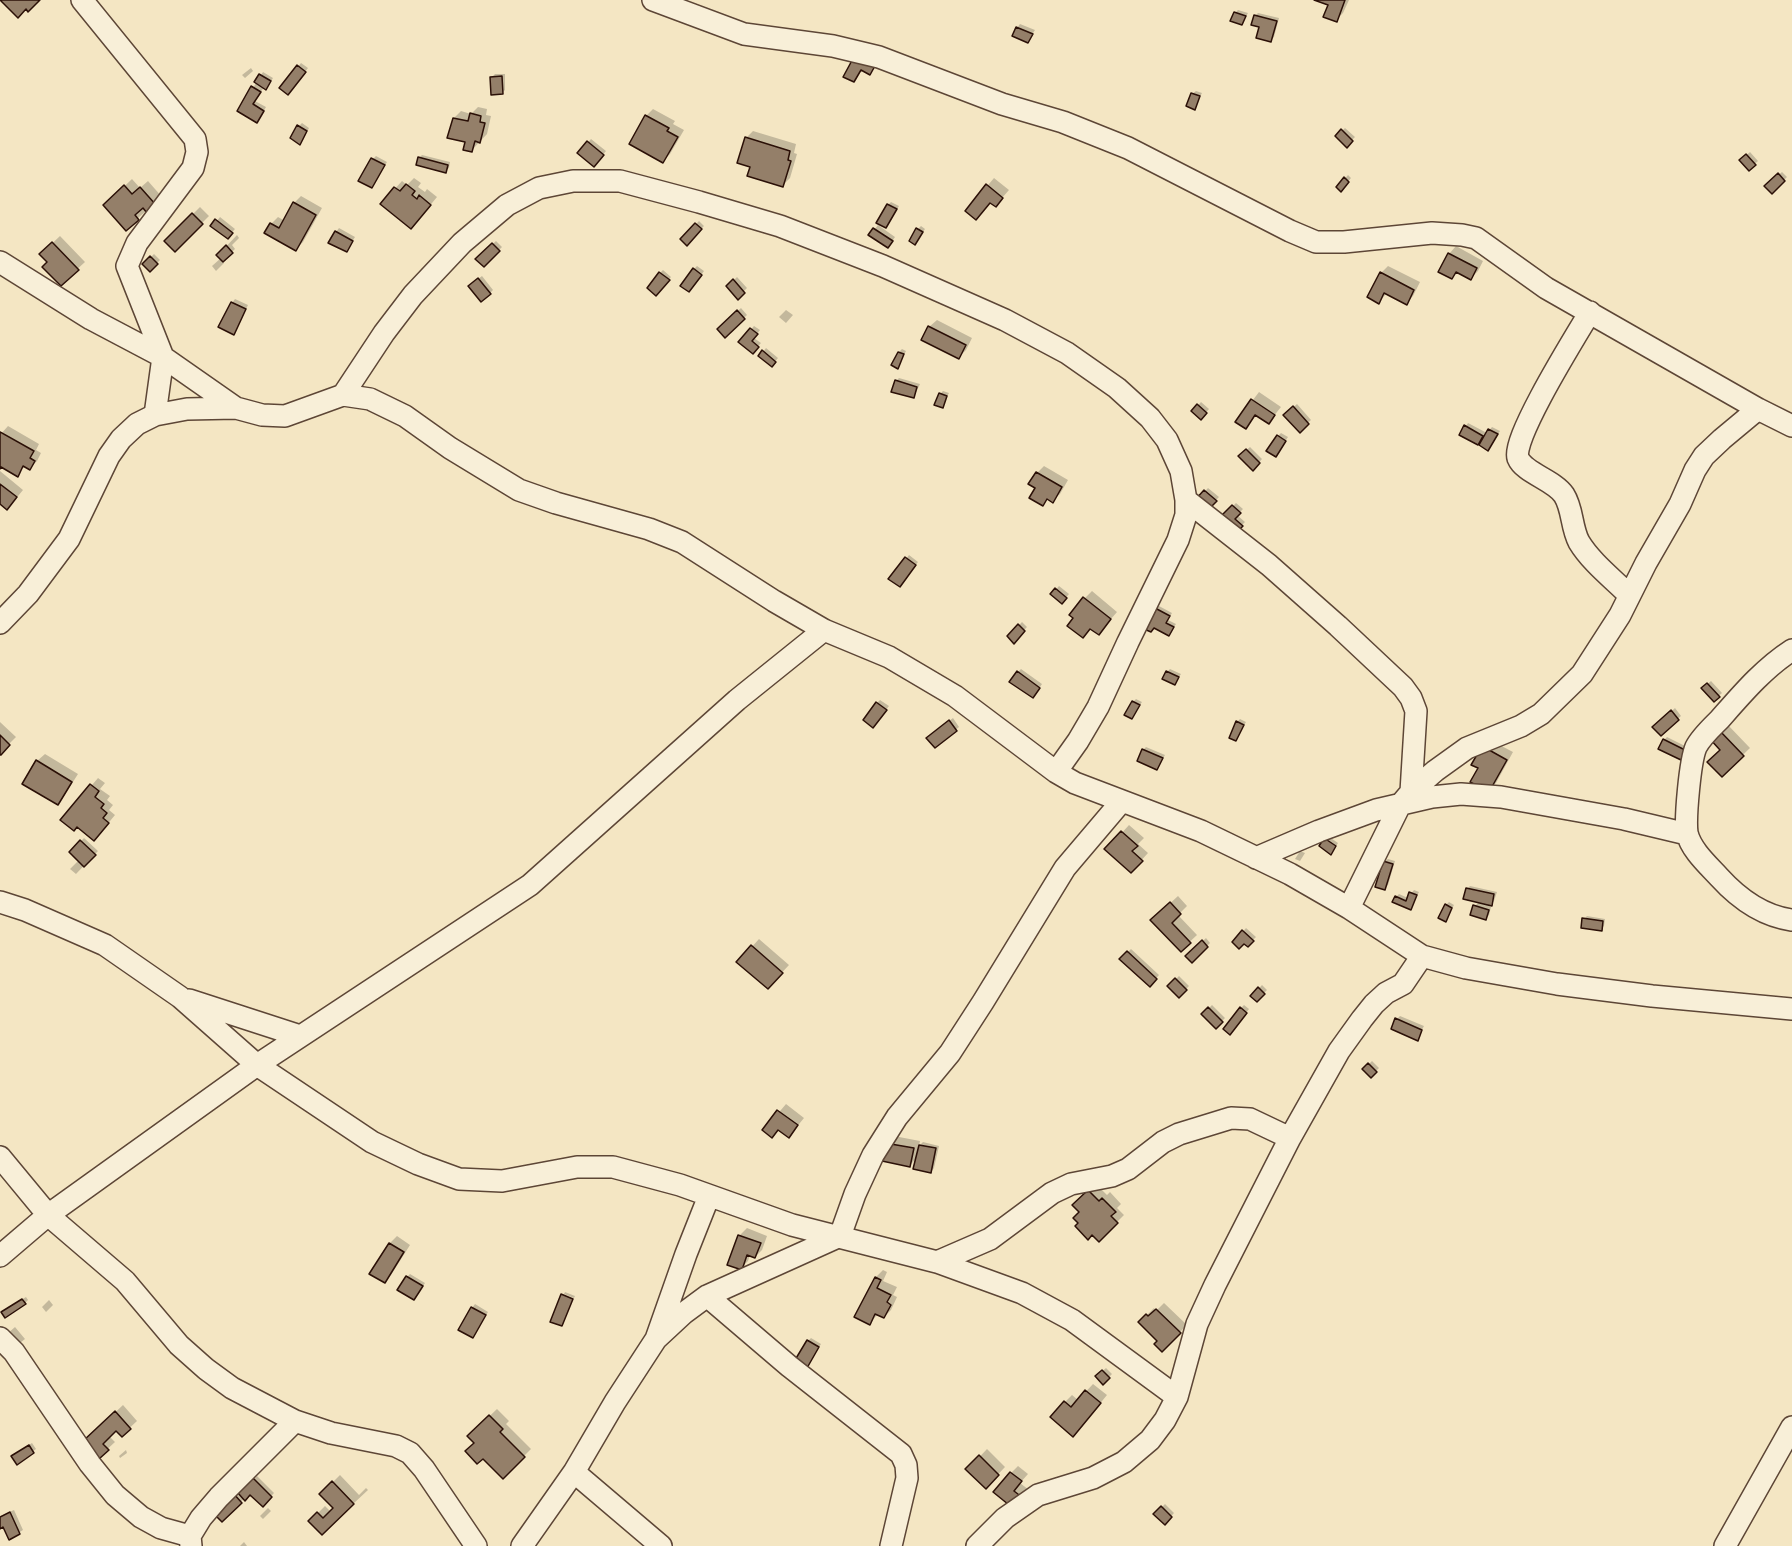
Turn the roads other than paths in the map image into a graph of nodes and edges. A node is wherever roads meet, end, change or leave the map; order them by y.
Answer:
1 (82, 0) edge
2 (653, 0) edge
3 (0, 262) edge
4 (1590, 312) junction
5 (163, 357) junction
6 (343, 395) junction
7 (236, 408) junction
8 (1758, 409) junction
9 (155, 415) junction
10 (1792, 426) edge
11 (1186, 500) junction
12 (1629, 596) junction
13 (0, 623) edge
14 (824, 630) junction
15 (1792, 650) edge
16 (1056, 772) junction
17 (1406, 798) junction
18 (1121, 802) junction
19 (1688, 834) junction
20 (1256, 858) junction
21 (0, 902) edge
22 (1349, 908) junction
23 (1792, 920) edge
24 (1422, 956) junction
25 (180, 997) junction
26 (1792, 1009) edge
27 (300, 1036) junction
28 (257, 1065) junction
29 (1290, 1138) junction
30 (0, 1157) edge
31 (709, 1196) junction
32 (48, 1215) junction
33 (840, 1236) junction
34 (0, 1256) edge
35 (937, 1262) junction
36 (707, 1296) junction
37 (0, 1338) edge
38 (656, 1339) junction
39 (1177, 1397) junction
40 (295, 1421) junction
41 (1792, 1427) edge
42 (574, 1472) junction
43 (191, 1541) edge
44 (476, 1546) edge
45 (522, 1546) edge
46 (661, 1546) edge
47 (891, 1546) edge
48 (977, 1546) edge
49 (1725, 1546) edge

1 - 5 street
2 - 4 street
3 - 5 street
4 - 8 street
4 - 12 street
5 - 7 street
5 - 9 street
6 - 7 street
6 - 11 street
6 - 14 street
7 - 9 street
8 - 10 street
8 - 12 street
9 - 13 street
11 - 16 street
11 - 17 street
12 - 17 street
14 - 16 street
14 - 27 street
15 - 19 street
16 - 18 street
17 - 19 street
17 - 20 street
17 - 22 street
18 - 20 street
18 - 33 street
19 - 23 street
20 - 22 street
21 - 25 street
22 - 24 street
24 - 26 street
24 - 29 street
25 - 27 street
25 - 28 street
27 - 28 street
28 - 31 street
28 - 32 street
29 - 35 street
29 - 39 street
30 - 32 street
31 - 33 street
31 - 38 street
32 - 34 street
32 - 40 street
33 - 35 street
33 - 36 street
35 - 39 street
36 - 38 street
36 - 47 street
37 - 43 street
38 - 42 street
39 - 48 street
40 - 43 street
40 - 44 street
41 - 49 street
42 - 45 street
42 - 46 street

